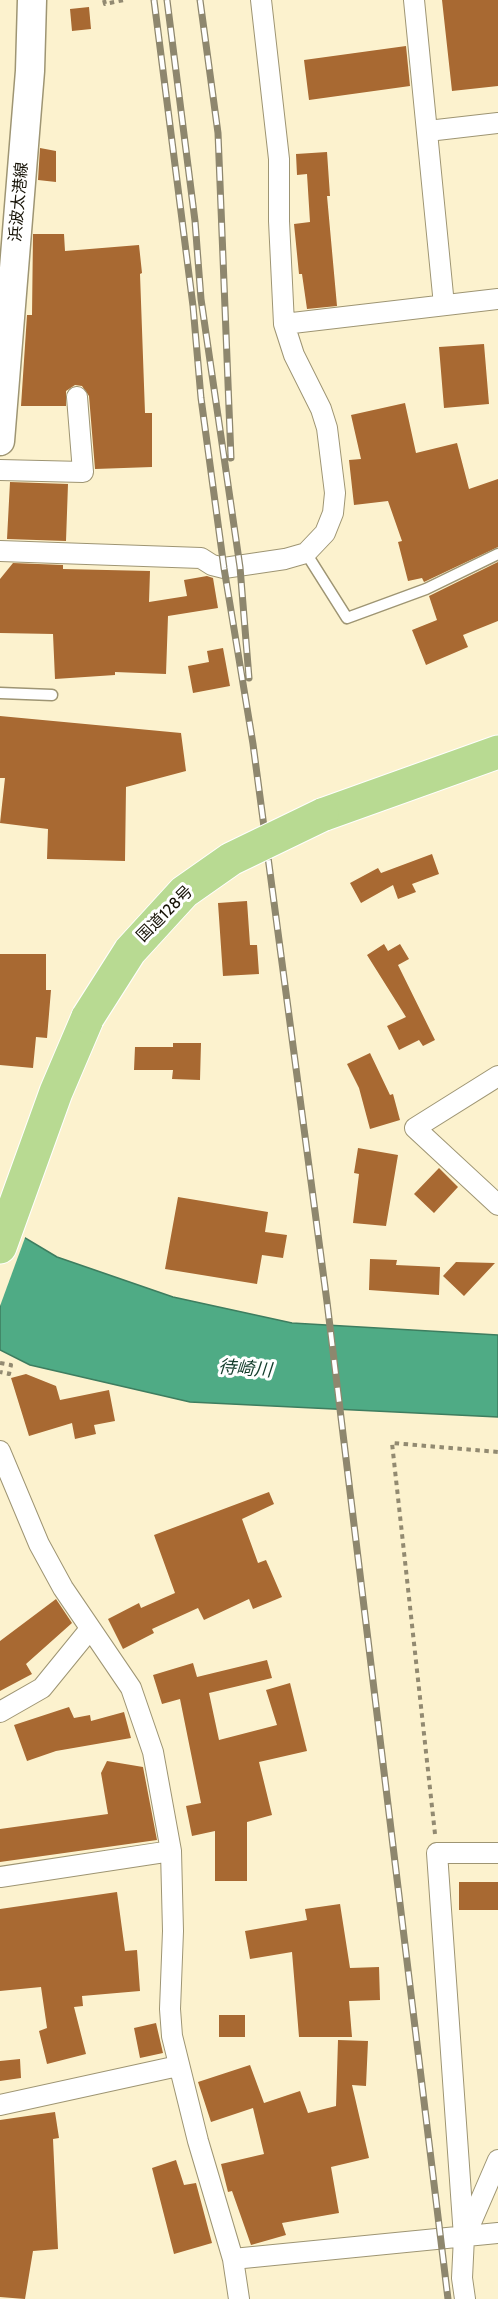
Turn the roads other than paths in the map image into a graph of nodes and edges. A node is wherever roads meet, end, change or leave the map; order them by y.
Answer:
1 (261, 0) edge
2 (414, 0) edge
3 (36, 1) edge
4 (498, 123) edge
5 (428, 131) junction
6 (498, 299) edge
7 (444, 305) junction
8 (284, 324) junction
9 (77, 397) dead end
10 (0, 441) edge
11 (0, 470) edge
12 (0, 551) edge
13 (306, 553) junction
14 (498, 554) edge
15 (0, 693) edge
16 (52, 695) dead end
17 (498, 752) edge
18 (498, 1076) edge
19 (498, 1205) edge
20 (4, 1234) edge
21 (0, 1451) edge
22 (90, 1629) junction
23 (0, 1712) edge
24 (171, 1851) junction
25 (498, 1853) edge
26 (0, 1877) edge
27 (178, 2066) junction
28 (0, 2105) edge
29 (498, 2160) edge
30 (498, 2233) edge
31 (464, 2237) junction
32 (233, 2259) junction
33 (239, 2299) edge
34 (465, 2299) edge

1 - 8 street
2 - 5 street
3 - 10 main road, 浜波太港線
4 - 5 street
5 - 7 street
6 - 7 street
7 - 8 street
8 - 13 street
9 - 11 street
12 - 13 street
13 - 14 lane
15 - 16 lane
17 - 20 highway, 国道128号, bridge
18 - 19 street
21 - 22 street
22 - 23 street
22 - 24 street
24 - 26 street
24 - 27 street
25 - 31 street
27 - 28 street
27 - 32 street
29 - 31 street
30 - 31 street
31 - 32 street
31 - 34 street
32 - 33 street

